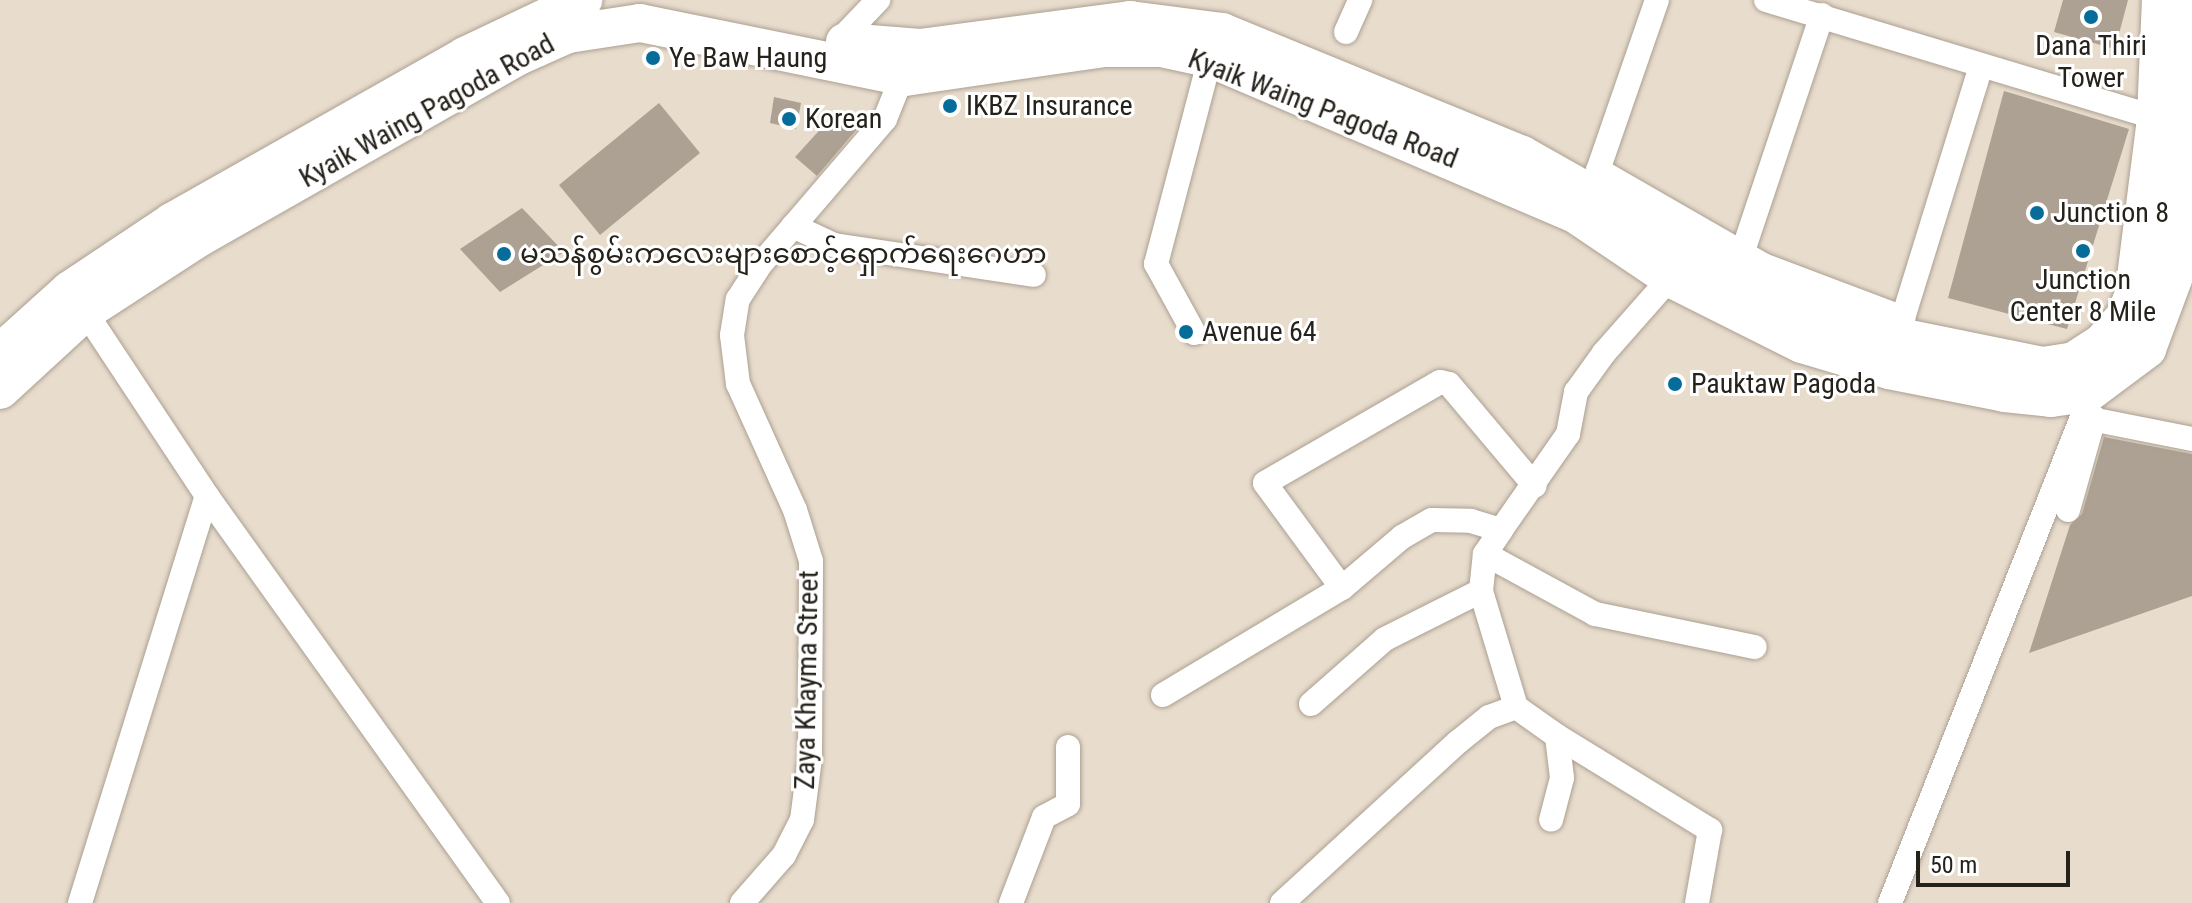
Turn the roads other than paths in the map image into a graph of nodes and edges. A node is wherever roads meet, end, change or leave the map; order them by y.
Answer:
1 (583, 0) edge
2 (878, 0) edge
3 (1360, 0) edge
4 (1657, 0) edge
5 (1766, 0) edge
6 (2161, 0) edge
7 (2190, 0) edge
8 (629, 6) edge
9 (1817, 9) edge
10 (1346, 32) dead end
11 (839, 41) junction
12 (1213, 45) junction
13 (906, 63) junction
14 (1981, 66) junction
15 (471, 68) junction
16 (2156, 118) junction
17 (793, 226) junction
18 (1742, 254) junction
19 (1680, 266) junction
20 (1034, 275) dead end
21 (78, 300) junction
22 (1194, 333) dead end
23 (0, 353) edge
24 (0, 390) edge
25 (2086, 395) junction
26 (2192, 439) edge
27 (1535, 486) junction
28 (207, 496) junction
29 (2068, 510) dead end
30 (1501, 530) junction
31 (1485, 554) junction
32 (1342, 588) junction
33 (1481, 591) junction
34 (1755, 647) dead end
35 (1163, 695) dead end
36 (1311, 704) dead end
37 (1516, 707) junction
38 (1557, 736) junction
39 (1068, 747) dead end
40 (1551, 820) dead end
41 (80, 903) edge
42 (498, 903) edge
43 (742, 903) edge
44 (1011, 903) edge
45 (1282, 903) edge
46 (1697, 903) edge
47 (1890, 903) edge

1 - 15 main road, Kyaik Waing Pagoda Road
2 - 11 street
3 - 10 street
4 - 18 street
5 - 9 street
6 - 16 main road, Kyaik Waing Pagoda Road
7 - 25 main road, Kyaik Waing Pagoda Road
8 - 11 main road, Kyaik Waing Pagoda Road
8 - 13 main road, Kyaik Waing Pagoda Road
8 - 15 main road, Kyaik Waing Pagoda Road
9 - 14 street
9 - 18 street
11 - 13 main road, Kyaik Waing Pagoda Road
12 - 13 main road, Kyaik Waing Pagoda Road
12 - 19 main road, Kyaik Waing Pagoda Road
12 - 22 street
13 - 17 street, Zaya Khayma Street
14 - 16 street
14 - 18 street
15 - 21 main road, Kyaik Waing Pagoda Road
16 - 25 main road, Kyaik Waing Pagoda Road
17 - 20 street
17 - 43 street, Zaya Khayma Street
19 - 25 main road, Kyaik Waing Pagoda Road
19 - 27 street
21 - 23 main road, Kyaik Waing Pagoda Road
21 - 24 main road, Kyaik Waing Pagoda Road
21 - 28 street
25 - 26 street
25 - 29 street
25 - 47 street
27 - 30 street
27 - 32 street
28 - 41 street
28 - 42 street
30 - 31 street
30 - 32 street
31 - 33 street
31 - 34 street
32 - 35 street
33 - 36 street
33 - 37 street
37 - 38 street
37 - 45 street
38 - 40 street
38 - 46 street
39 - 44 street

